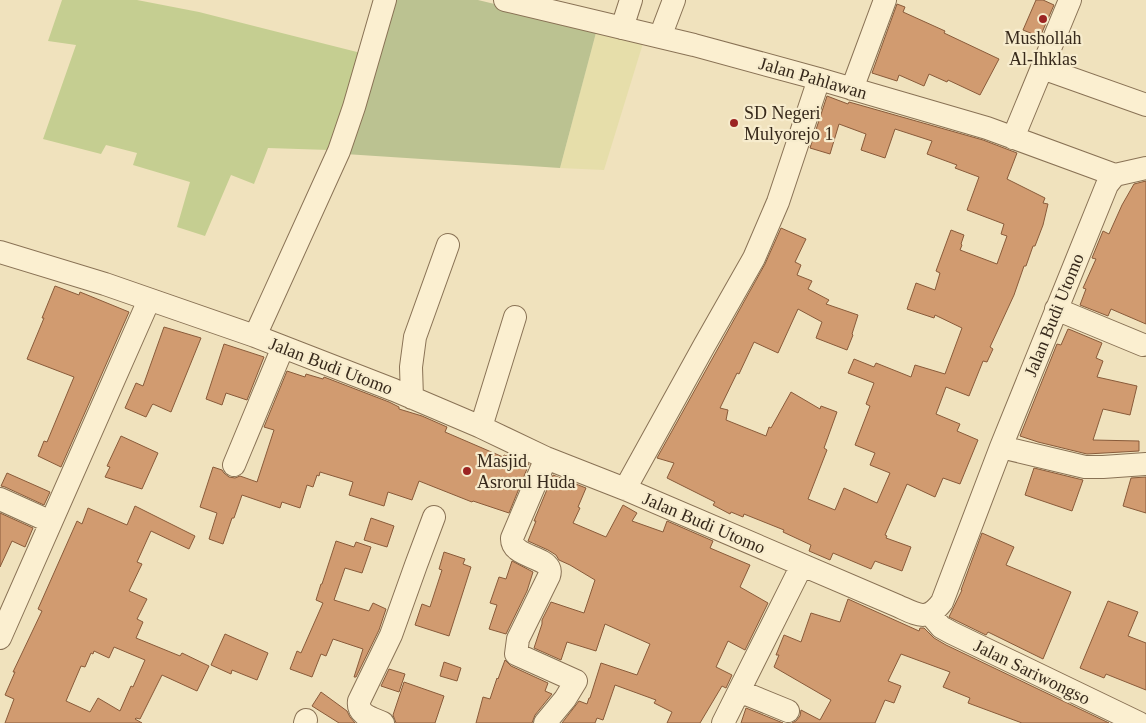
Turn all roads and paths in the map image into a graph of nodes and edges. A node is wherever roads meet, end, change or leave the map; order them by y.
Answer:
1 (385, 0) edge
2 (505, 0) edge
3 (631, 0) edge
4 (674, 0) edge
5 (885, 0) edge
6 (1070, 0) edge
7 (549, 6) edge
8 (622, 28) junction
9 (660, 37) junction
10 (1042, 68) junction
11 (819, 80) junction
12 (852, 89) junction
13 (1146, 105) edge
14 (1013, 138) junction
15 (1146, 168) edge
16 (1115, 175) junction
17 (448, 245) dead end
18 (0, 252) edge
19 (149, 300) junction
20 (1056, 309) junction
21 (514, 317) dead end
22 (255, 336) junction
23 (1143, 345) dead end
24 (283, 347) junction
25 (412, 398) junction
26 (481, 427) junction
27 (1001, 446) junction
28 (546, 458) junction
29 (1146, 464) edge
30 (234, 465) dead end
31 (625, 489) junction
32 (0, 499) edge
33 (434, 517) dead end
34 (51, 522) junction
35 (802, 565) junction
36 (930, 614) junction
37 (0, 638) edge
38 (739, 691) junction
39 (788, 711) dead end
40 (383, 723) edge
41 (545, 723) edge
42 (724, 723) edge
43 (1139, 723) edge

1 - 22 street
2 - 7 street, Jalan Pahlawan
3 - 8 street
4 - 9 street
5 - 12 street
6 - 10 street
7 - 8 street, Jalan Pahlawan
8 - 9 street, Jalan Pahlawan
9 - 11 street, Jalan Pahlawan
10 - 13 street
10 - 14 street
11 - 12 street, Jalan Pahlawan
11 - 31 street
12 - 14 street, Jalan Pahlawan
14 - 16 street, Jalan Pahlawan
15 - 16 street
16 - 20 street, Jalan Budi Utomo
17 - 25 street
18 - 19 street, Jalan Budi Utomo
19 - 22 street, Jalan Budi Utomo
19 - 34 street
20 - 23 street
20 - 27 street, Jalan Budi Utomo
21 - 26 street
22 - 24 street, Jalan Budi Utomo
24 - 25 street, Jalan Budi Utomo
24 - 30 street
25 - 26 street, Jalan Budi Utomo
26 - 28 street, Jalan Budi Utomo
27 - 29 street
27 - 36 street, Jalan Budi Utomo
28 - 31 street, Jalan Budi Utomo
28 - 41 street
31 - 35 street, Jalan Budi Utomo
32 - 34 street
33 - 40 street
34 - 37 street
35 - 36 street, Jalan Budi Utomo
35 - 38 street
36 - 43 street, Jalan Sariwongso
38 - 39 street
38 - 42 street

